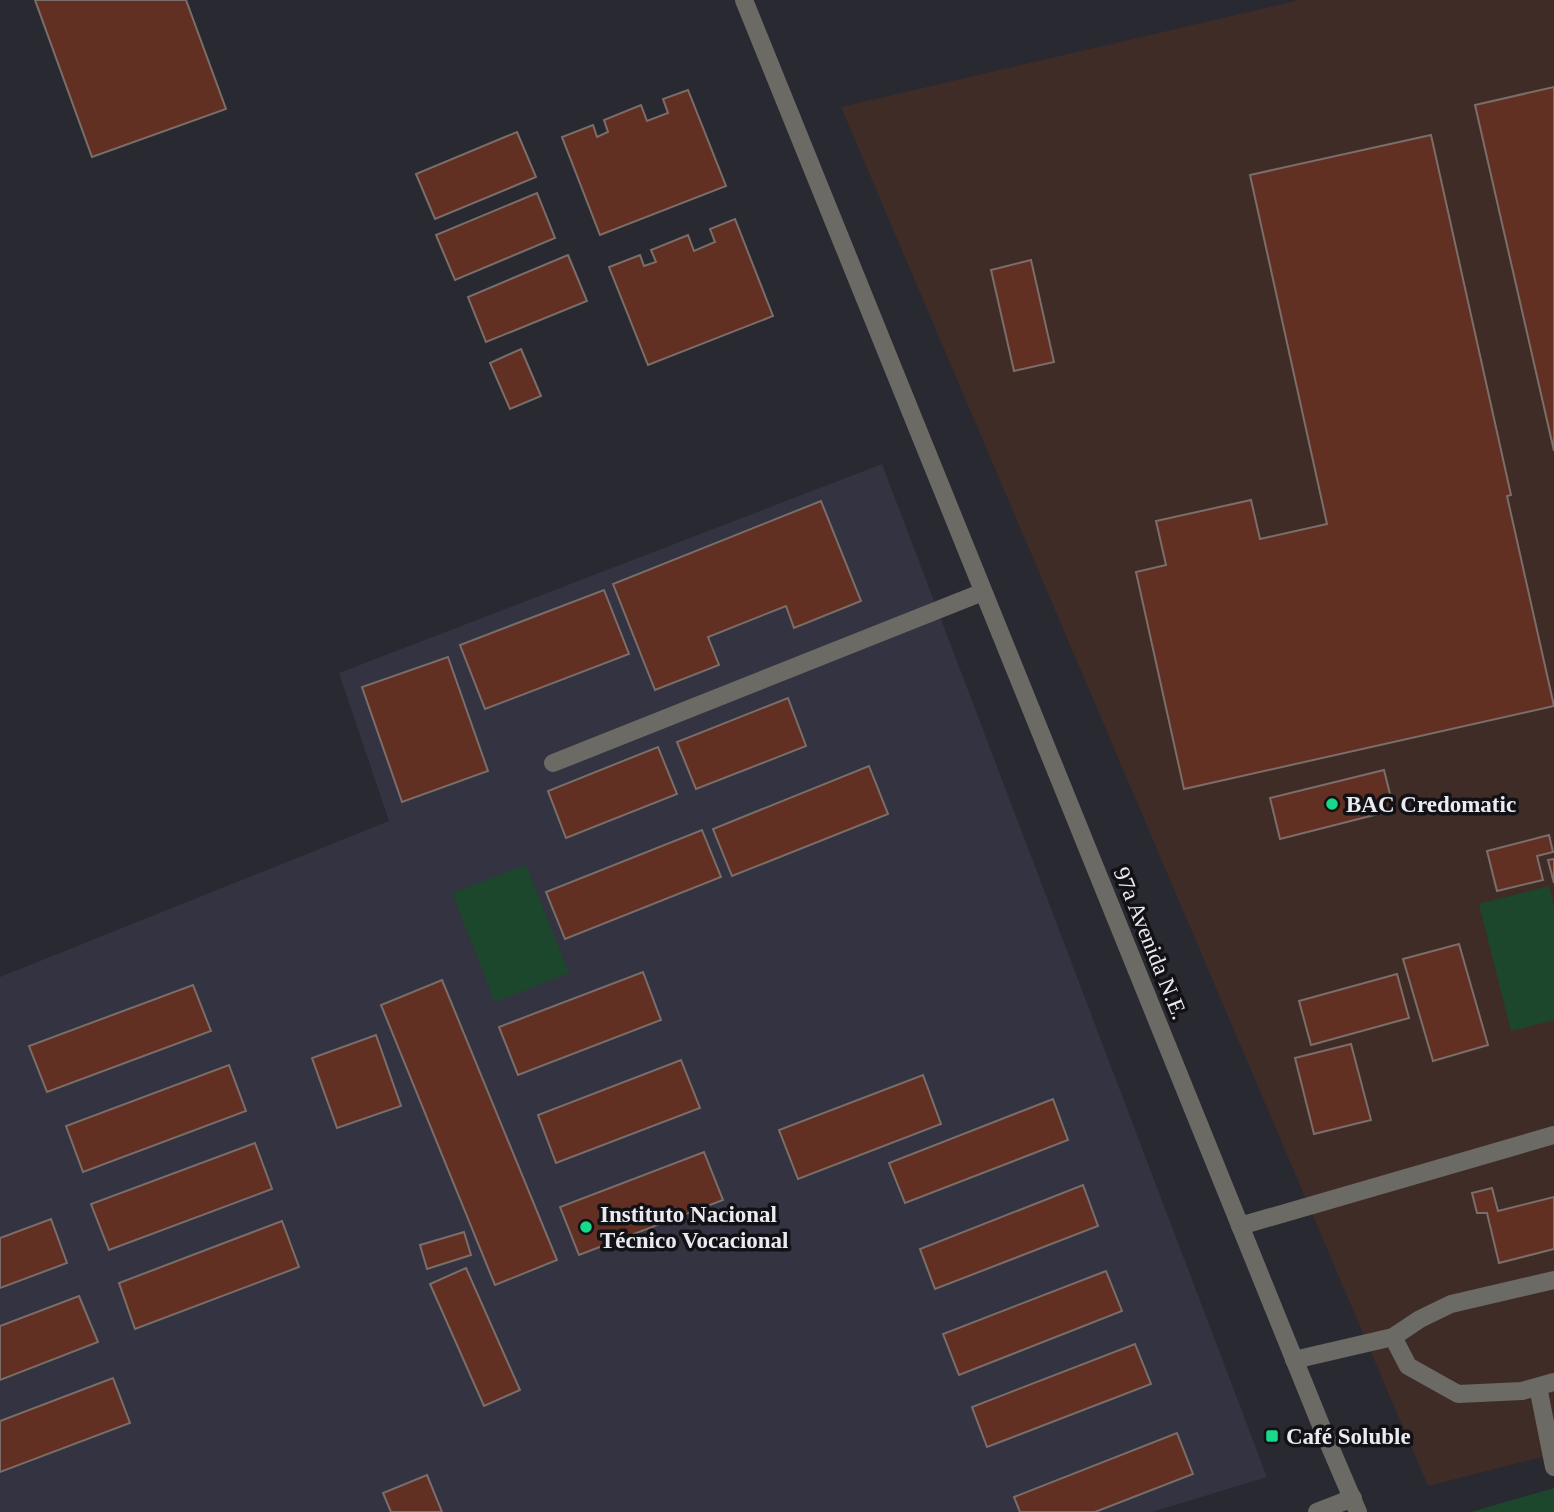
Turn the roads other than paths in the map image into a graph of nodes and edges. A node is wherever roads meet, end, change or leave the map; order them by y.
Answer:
1 (744, 0) edge
2 (983, 592) junction
3 (553, 763) dead end
4 (1554, 1135) edge
5 (1240, 1226) junction
6 (1554, 1280) edge
7 (1393, 1337) junction
8 (1294, 1360) junction
9 (1546, 1385) edge
10 (1554, 1467) edge
11 (1356, 1505) edge
12 (1317, 1512) edge

1 - 2 street, 97a Avenida N.E.
2 - 3 street
2 - 5 street, 97a Avenida N.E.
4 - 5 street
5 - 8 street, 97a Avenida N.E.
6 - 7 street
7 - 8 street
7 - 9 street
8 - 11 street, 97a Avenida N.E.
9 - 10 street
11 - 12 street

